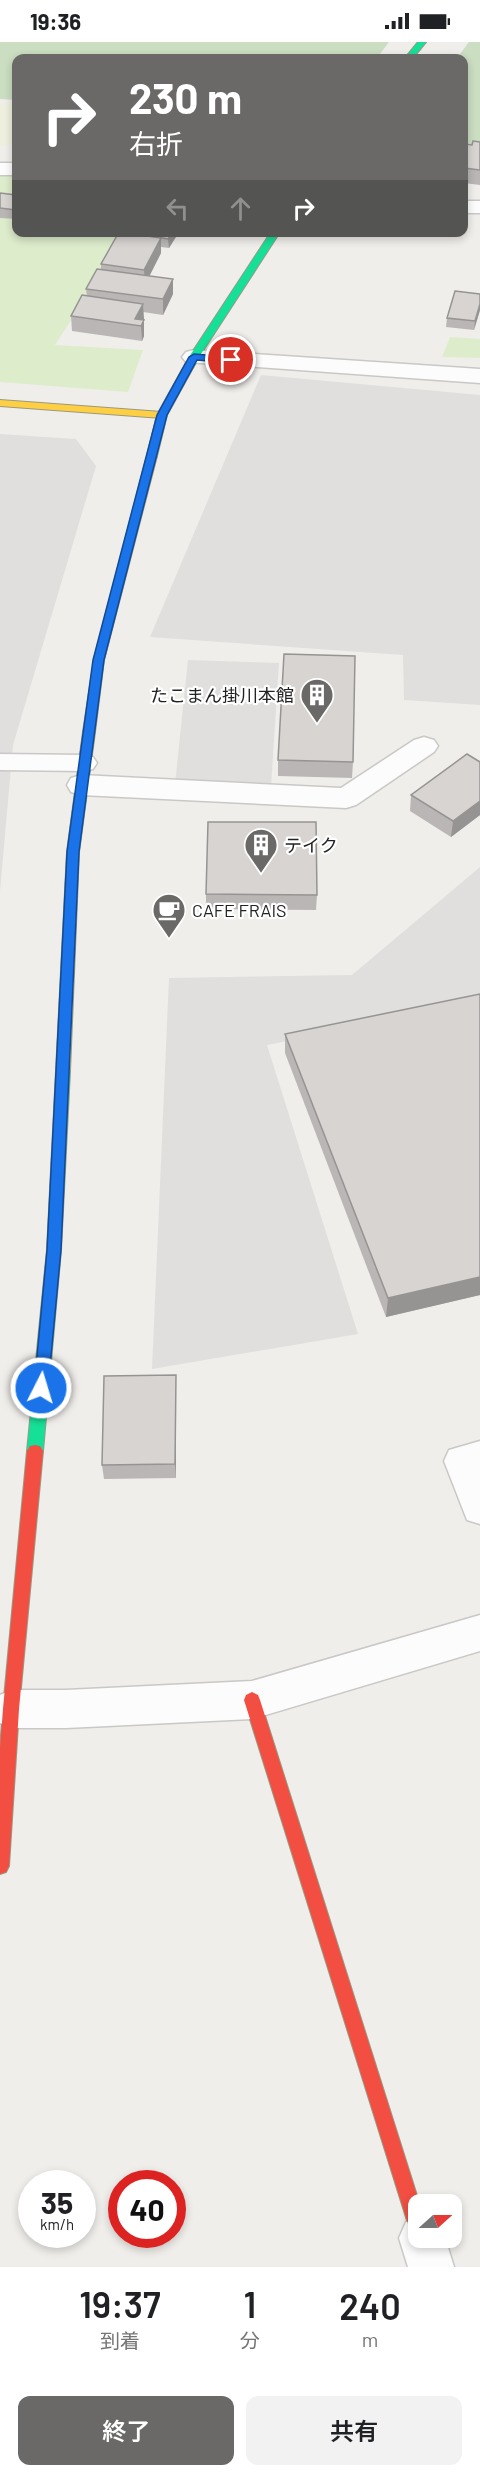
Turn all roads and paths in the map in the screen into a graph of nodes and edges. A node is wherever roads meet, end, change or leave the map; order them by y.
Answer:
1 (422, 42) edge
2 (412, 54) edge
3 (273, 237) edge
4 (194, 357) junction
5 (480, 376) edge
6 (0, 402) edge
7 (162, 415) junction
8 (424, 746) dead end
9 (0, 762) edge
10 (83, 774) junction
11 (480, 1457) edge
12 (480, 1508) edge
13 (480, 1633) edge
14 (252, 1700) junction
15 (11, 1709) junction
16 (0, 1866) edge
17 (408, 2195) edge
18 (425, 2248) edge
19 (431, 2267) edge

1 - 2 street
3 - 4 street
4 - 5 street
4 - 7 street
6 - 7 street
7 - 10 street
8 - 10 street
9 - 10 lane
10 - 15 street
11 - 12 street
13 - 14 street
14 - 15 street
14 - 17 street
15 - 16 street
18 - 19 street

